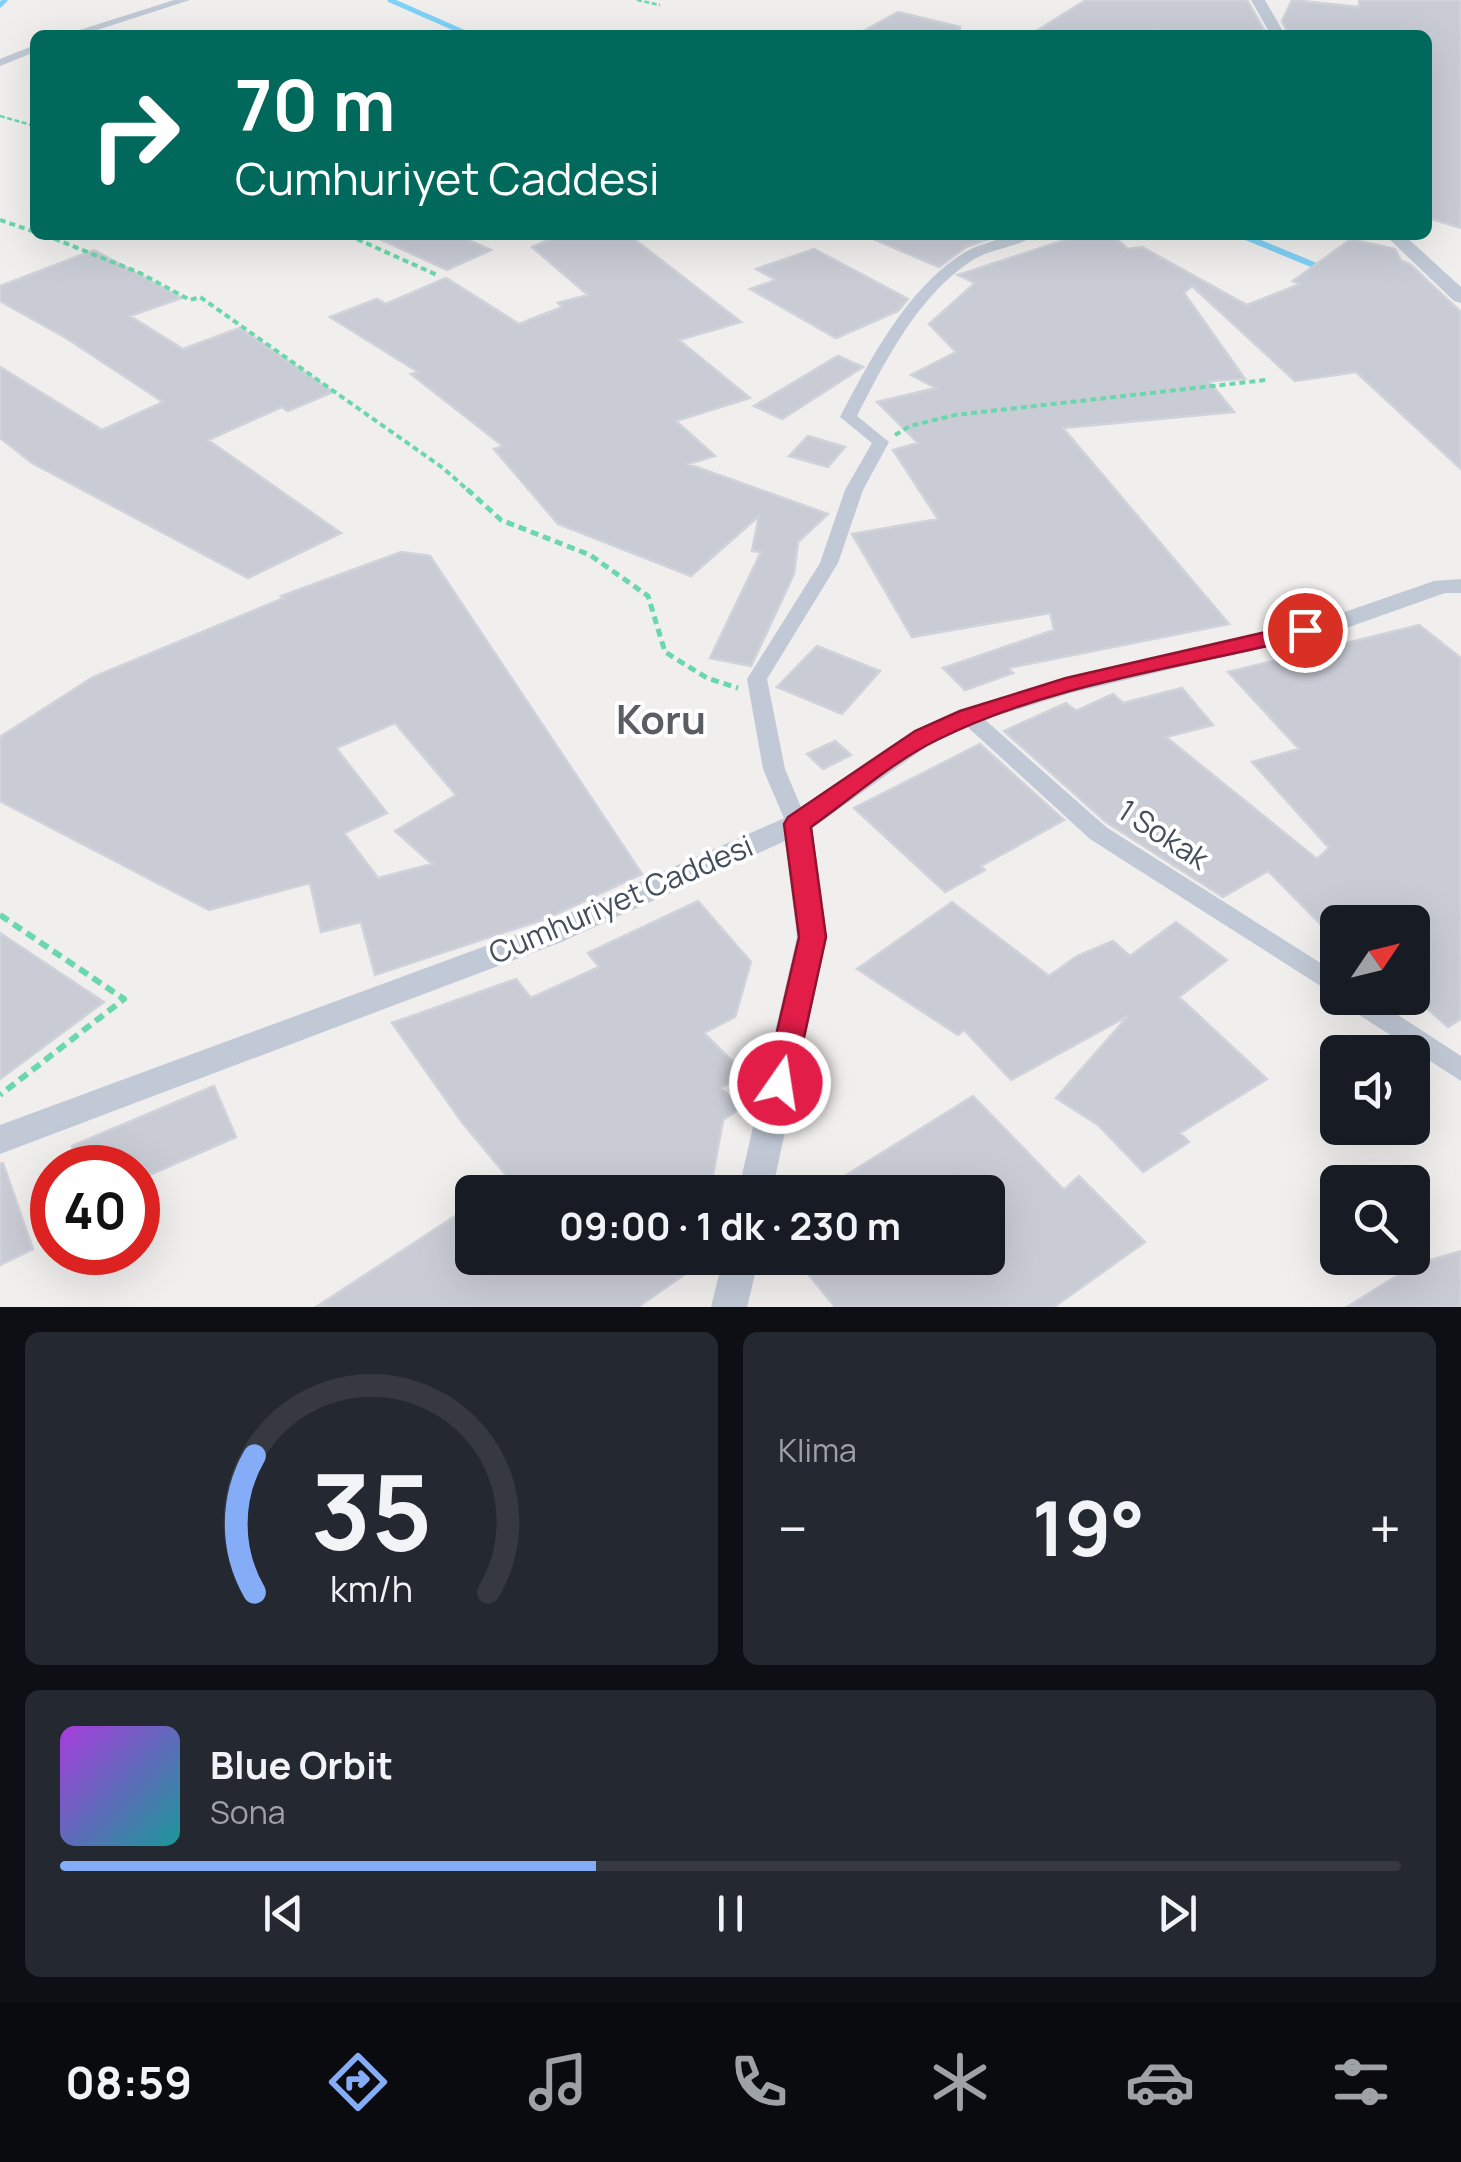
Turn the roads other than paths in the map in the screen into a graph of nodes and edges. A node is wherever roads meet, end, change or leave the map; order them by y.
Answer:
1 (185, 0) edge
2 (1258, 0) edge
3 (86, 30) edge
4 (1275, 30) edge
5 (30, 50) edge
6 (0, 64) edge
7 (1014, 240) edge
8 (1399, 240) edge
9 (1461, 297) edge
10 (1461, 586) edge
11 (968, 716) junction
12 (797, 824) junction
13 (1320, 975) edge
14 (1378, 1015) edge
15 (1461, 1070) edge
16 (0, 1140) edge
17 (759, 1175) edge
18 (737, 1275) edge
19 (730, 1307) edge

1 - 3 street
2 - 4 street
5 - 6 street
7 - 12 street
8 - 9 street
10 - 11 street, Cumhuriyet Caddesi
11 - 12 street, Cumhuriyet Caddesi
11 - 13 street, 1 Sokak
12 - 16 street, Cumhuriyet Caddesi
12 - 17 street
14 - 15 street
18 - 19 street

